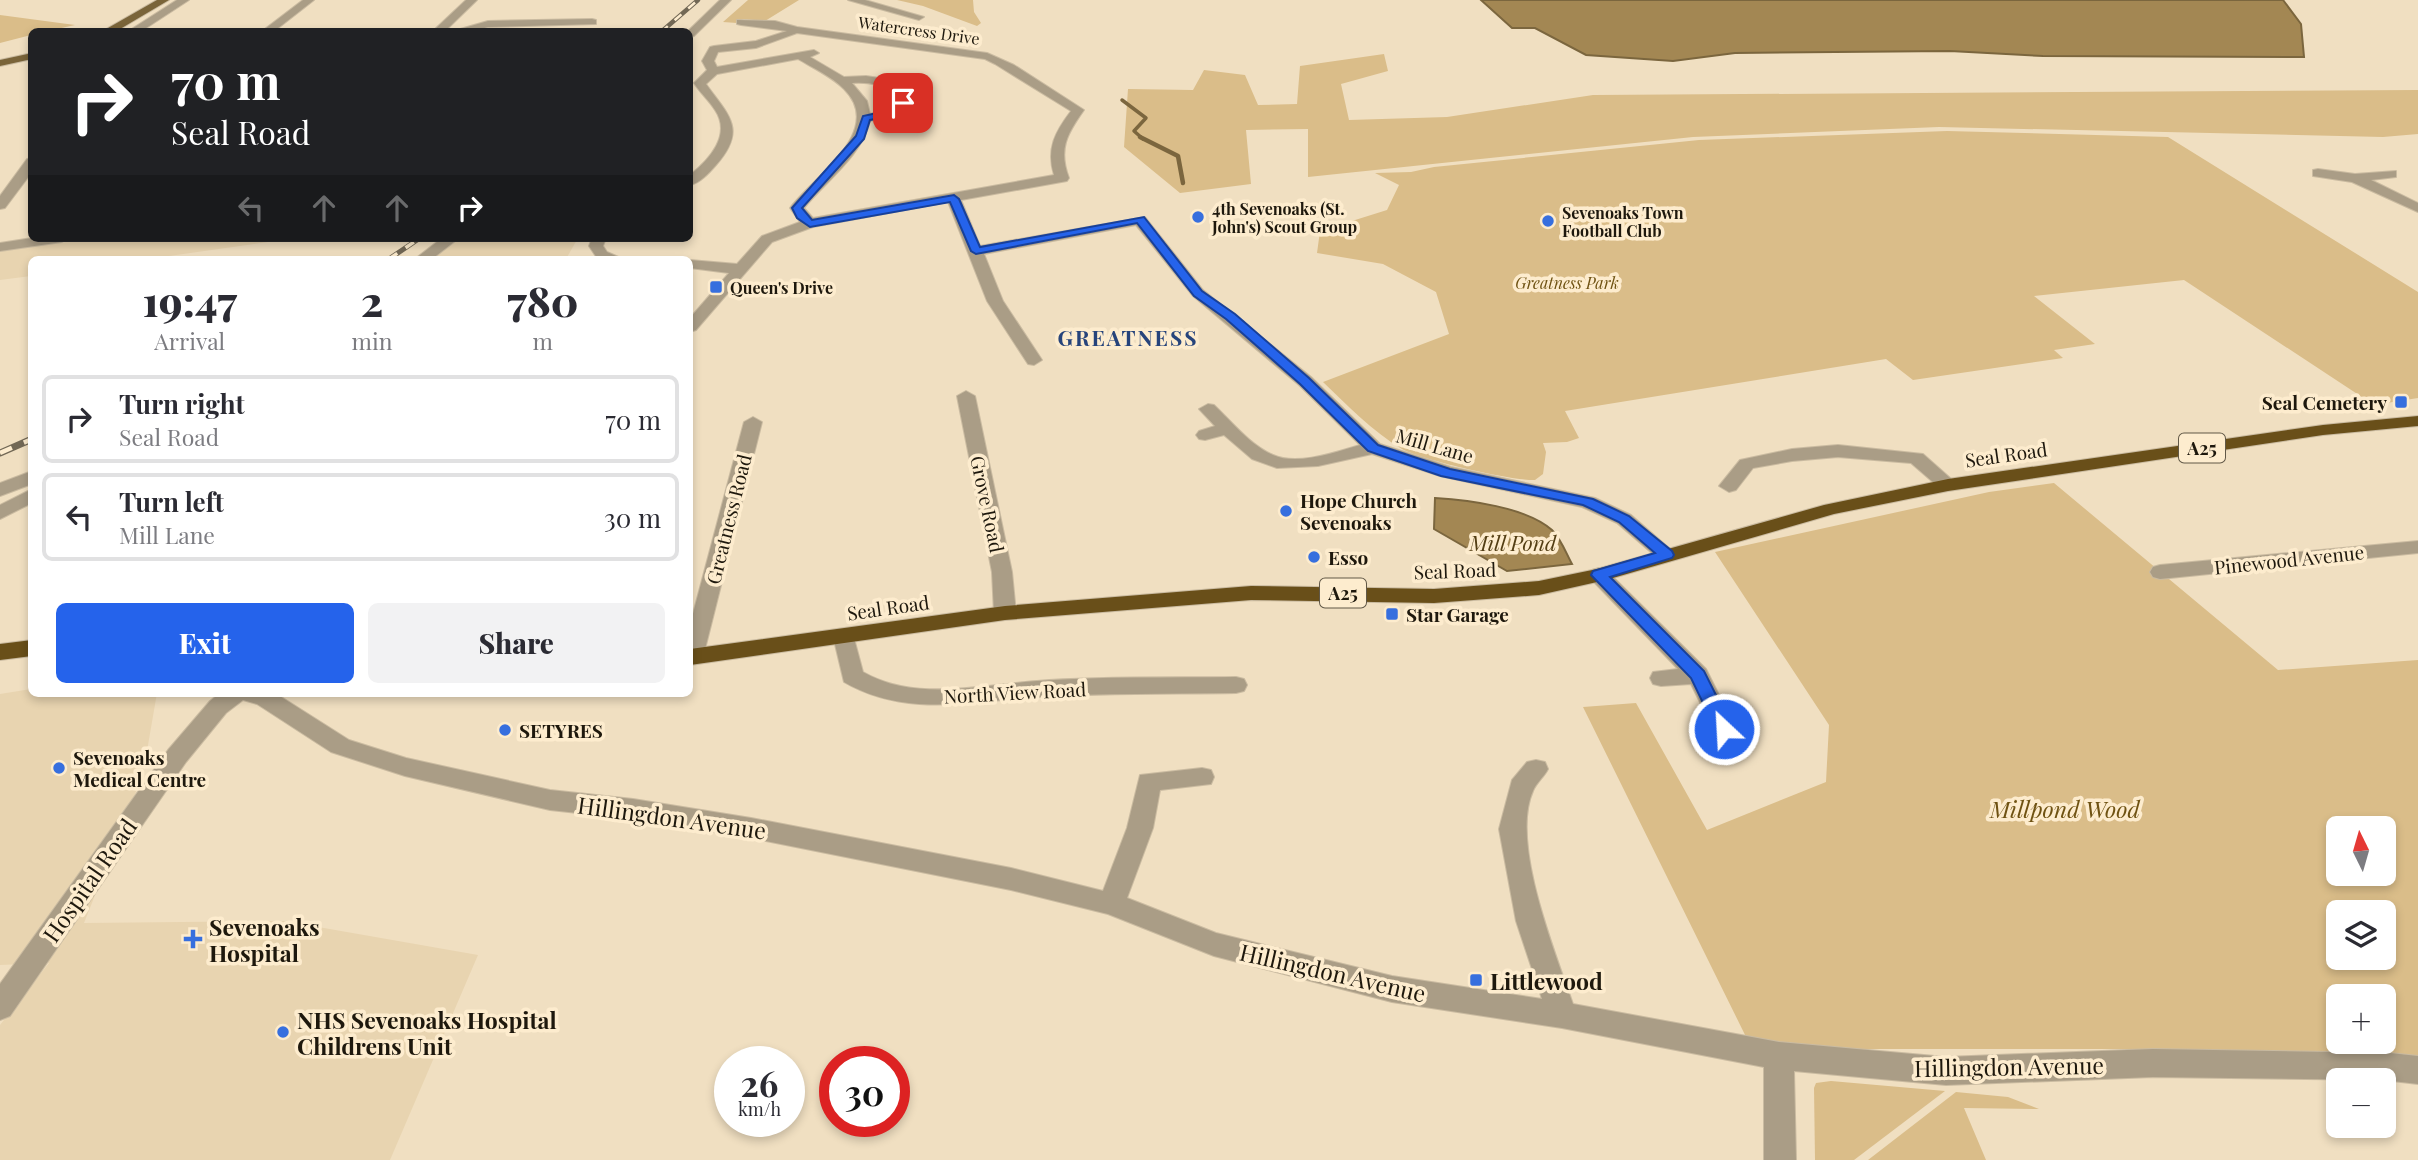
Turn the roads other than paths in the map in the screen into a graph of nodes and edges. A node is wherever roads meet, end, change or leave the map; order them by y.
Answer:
1 (164, 0) edge
2 (184, 0) edge
3 (309, 0) edge
4 (472, 0) edge
5 (726, 0) edge
6 (853, 0) edge
7 (881, 0) edge
8 (869, 4) junction
9 (455, 15) junction
10 (897, 20) dead end
11 (592, 22) dead end
12 (741, 22) dead end
13 (488, 24) junction
14 (113, 28) edge
15 (138, 28) edge
16 (270, 28) edge
17 (441, 28) edge
18 (472, 28) edge
19 (796, 30) junction
20 (693, 31) edge
21 (872, 32) dead end
22 (860, 37) junction
23 (817, 52) dead end
24 (800, 56) junction
25 (28, 57) edge
26 (0, 63) edge
27 (713, 71) junction
28 (841, 81) junction
29 (866, 118) junction
30 (28, 166) edge
31 (2318, 173) dead end
32 (2390, 174) dead end
33 (2355, 178) junction
34 (693, 179) edge
35 (7, 187) edge
36 (954, 199) junction
37 (0, 205) edge
38 (2418, 208) edge
39 (810, 223) junction
40 (34, 242) edge
41 (446, 242) edge
42 (598, 242) edge
43 (0, 247) edge
44 (976, 251) junction
45 (426, 256) edge
46 (606, 256) edge
47 (693, 264) edge
48 (738, 268) junction
49 (693, 323) edge
50 (1034, 360) dead end
51 (966, 396) dead end
52 (1208, 409) dead end
53 (2418, 421) edge
54 (753, 422) dead end
55 (1229, 427) junction
56 (1205, 435) dead end
57 (1373, 448) junction
58 (28, 479) edge
59 (1948, 485) junction
60 (1729, 486) dead end
61 (0, 490) edge
62 (28, 497) edge
63 (0, 513) edge
64 (2418, 547) edge
65 (1667, 555) junction
66 (2160, 572) dead end
67 (1599, 575) junction
68 (1005, 613) junction
69 (844, 636) junction
70 (28, 648) edge
71 (693, 649) edge
72 (0, 652) edge
73 (693, 657) edge
74 (1698, 675) junction
75 (1661, 678) dead end
76 (1227, 680) dead end
77 (231, 697) edge
78 (261, 697) edge
79 (1724, 729) dead end
80 (1536, 769) dead end
81 (1202, 777) dead end
82 (1111, 904) junction
83 (0, 1007) edge
84 (1562, 1014) junction
85 (1779, 1056) junction
86 (2418, 1070) edge
87 (1780, 1160) edge

1 - 14 main road
2 - 15 street
3 - 16 street
4 - 9 street
5 - 20 street
6 - 8 street
7 - 8 street
8 - 10 street
9 - 13 street
9 - 17 street
11 - 13 street
12 - 19 street, Watercress Drive
13 - 18 street
19 - 22 street, Watercress Drive
19 - 27 street
21 - 22 street
22 - 36 street, Watercress Drive
23 - 24 street
24 - 27 street
24 - 28 street
25 - 26 main road
27 - 34 street
28 - 29 street
28 - 29 street
29 - 39 street
30 - 35 street
31 - 33 street
32 - 33 street
33 - 38 street
35 - 37 street
36 - 39 street
36 - 44 street
39 - 48 street
40 - 43 street
41 - 45 street
42 - 46 street
44 - 50 street
44 - 57 street, Mill Lane
47 - 48 street
48 - 49 street
51 - 68 street, Grove Road
52 - 55 street
53 - 59 highway, Seal Road / A25
54 - 71 street, Greatness Road
55 - 56 street
55 - 57 street
57 - 65 street, Mill Lane
58 - 61 street
59 - 60 street
59 - 65 highway, Seal Road / A25
62 - 63 street
64 - 66 street, Pinewood Avenue
65 - 67 highway, Seal Road / A25
67 - 68 highway, Seal Road / A25
67 - 74 street
68 - 69 highway, Seal Road / A25
69 - 73 highway, Seal Road / A25
69 - 76 street, North View Road
70 - 72 highway
74 - 75 street
74 - 79 street
77 - 83 street, Hospital Road
78 - 82 street, Hillingdon Avenue
80 - 84 street
81 - 82 street
82 - 84 street, Hillingdon Avenue
84 - 85 street, Hillingdon Avenue
85 - 86 street, Hillingdon Avenue
85 - 87 street

